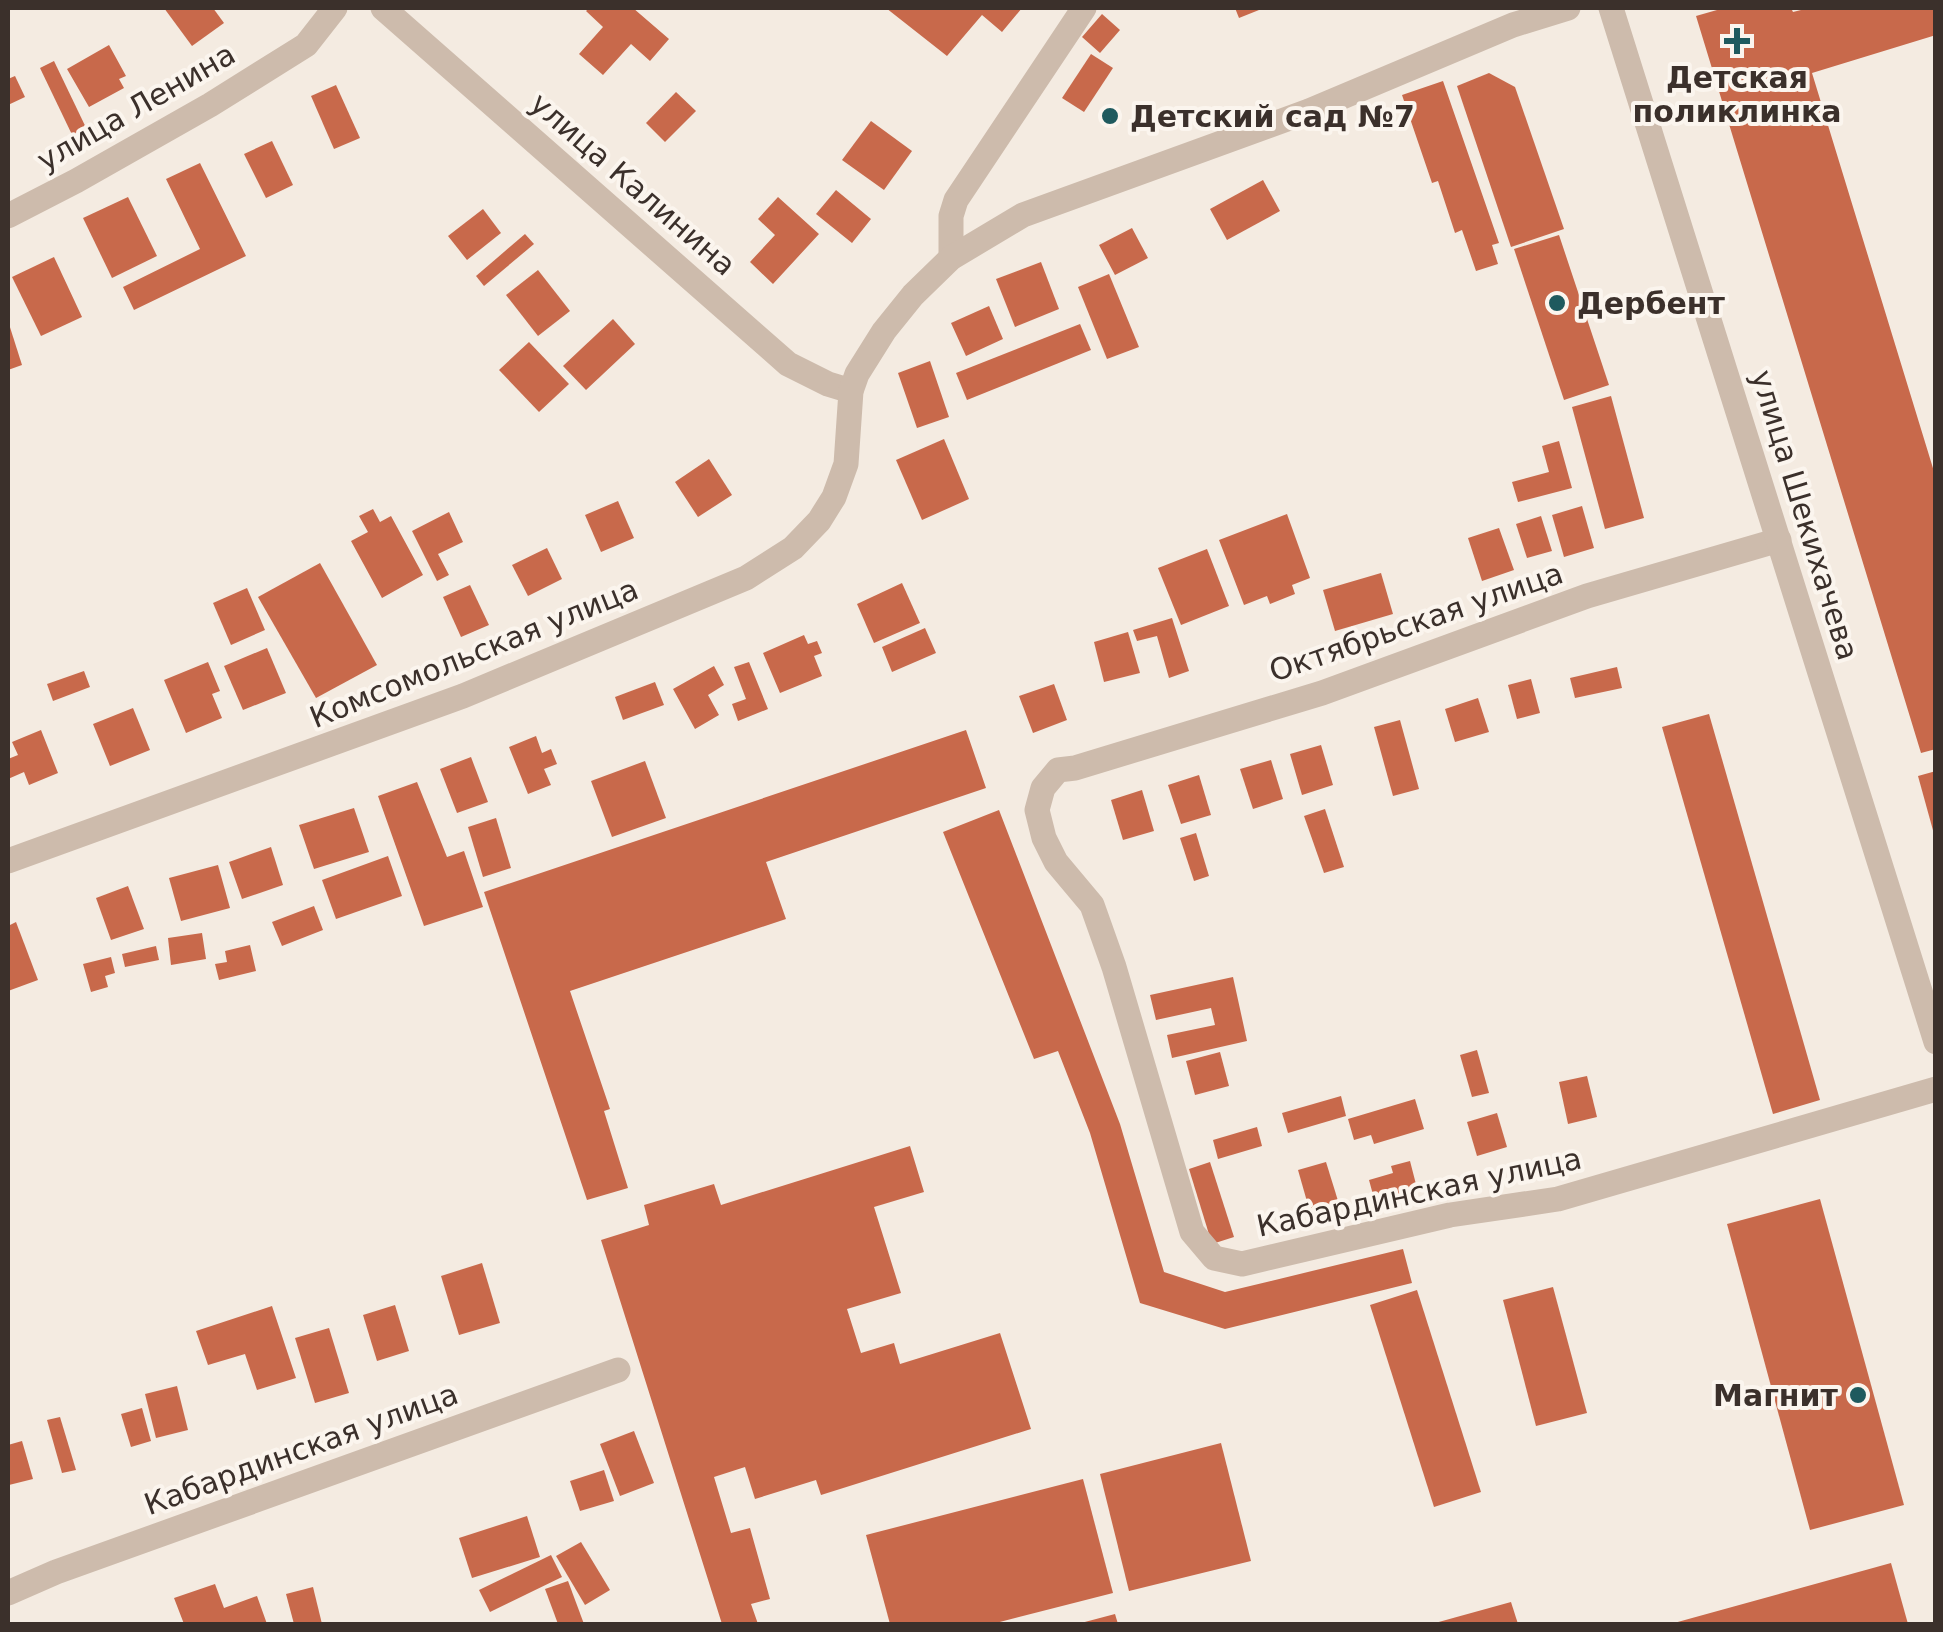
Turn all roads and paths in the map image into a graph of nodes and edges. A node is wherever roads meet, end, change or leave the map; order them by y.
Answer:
1 (335, 8) edge
2 (383, 8) edge
3 (1084, 8) edge
4 (1568, 8) edge
5 (1611, 8) edge
6 (8, 216) edge
7 (952, 258) junction
8 (851, 391) junction
9 (1779, 540) junction
10 (1075, 768) joint
11 (8, 862) edge
12 (1936, 1042) edge
13 (1936, 1089) edge
14 (618, 1370) dead end
15 (8, 1593) edge

1 - 6 street, улица Ленина
2 - 8 street, улица Калинина
3 - 7 street
4 - 7 street
5 - 9 street, улица Шекихачева
7 - 8 street
8 - 11 street, Комсомольская улица
9 - 10 street, Октябрьская улица
9 - 12 street, улица Шекихачева
10 - 13 street, Кабардинская улица
14 - 15 street, Кабардинская улица

